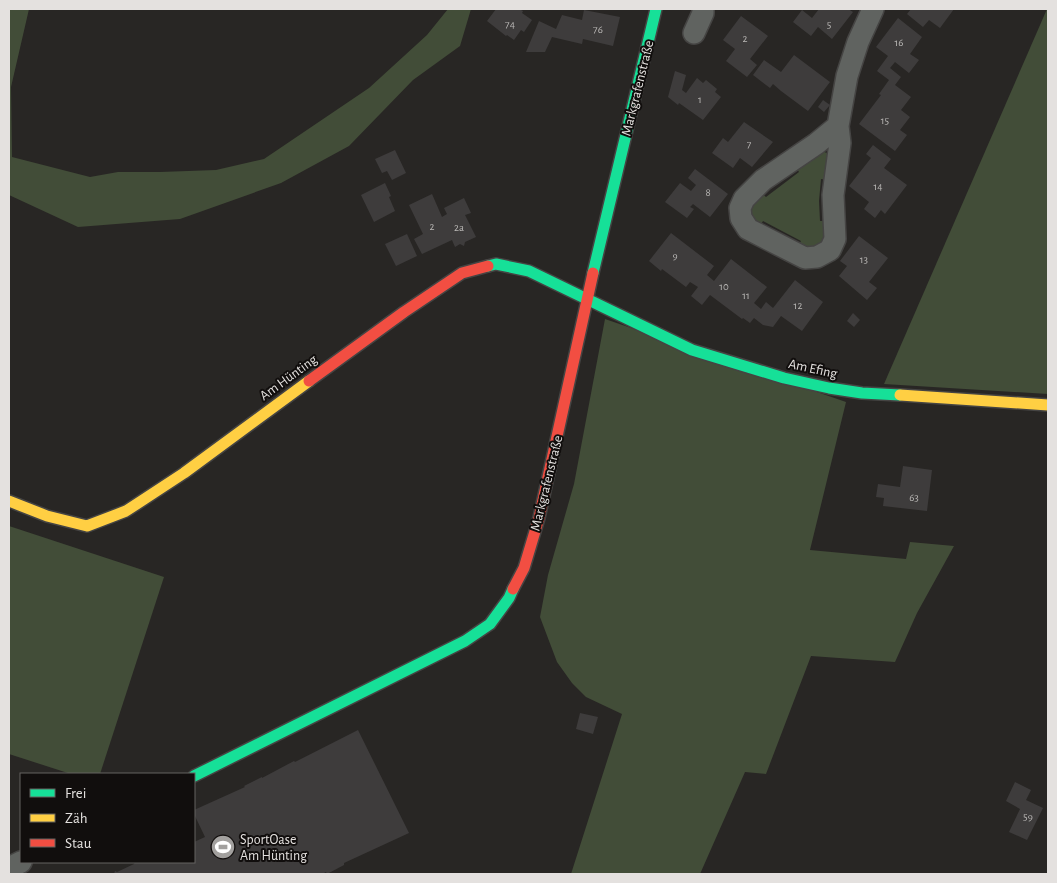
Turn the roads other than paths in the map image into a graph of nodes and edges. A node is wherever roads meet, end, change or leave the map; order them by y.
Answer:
1 (656, 9) edge
2 (703, 9) edge
3 (873, 9) edge
4 (694, 33) dead end
5 (838, 126) junction
6 (586, 298) junction
7 (1048, 405) edge
8 (9, 501) edge
9 (195, 776) edge

1 - 6 street, Markgrafenstraße
2 - 4 street
3 - 5 street
5 - 5 street
6 - 7 street, Am Efing
6 - 8 street, Am Hünting
6 - 9 street, Markgrafenstraße

